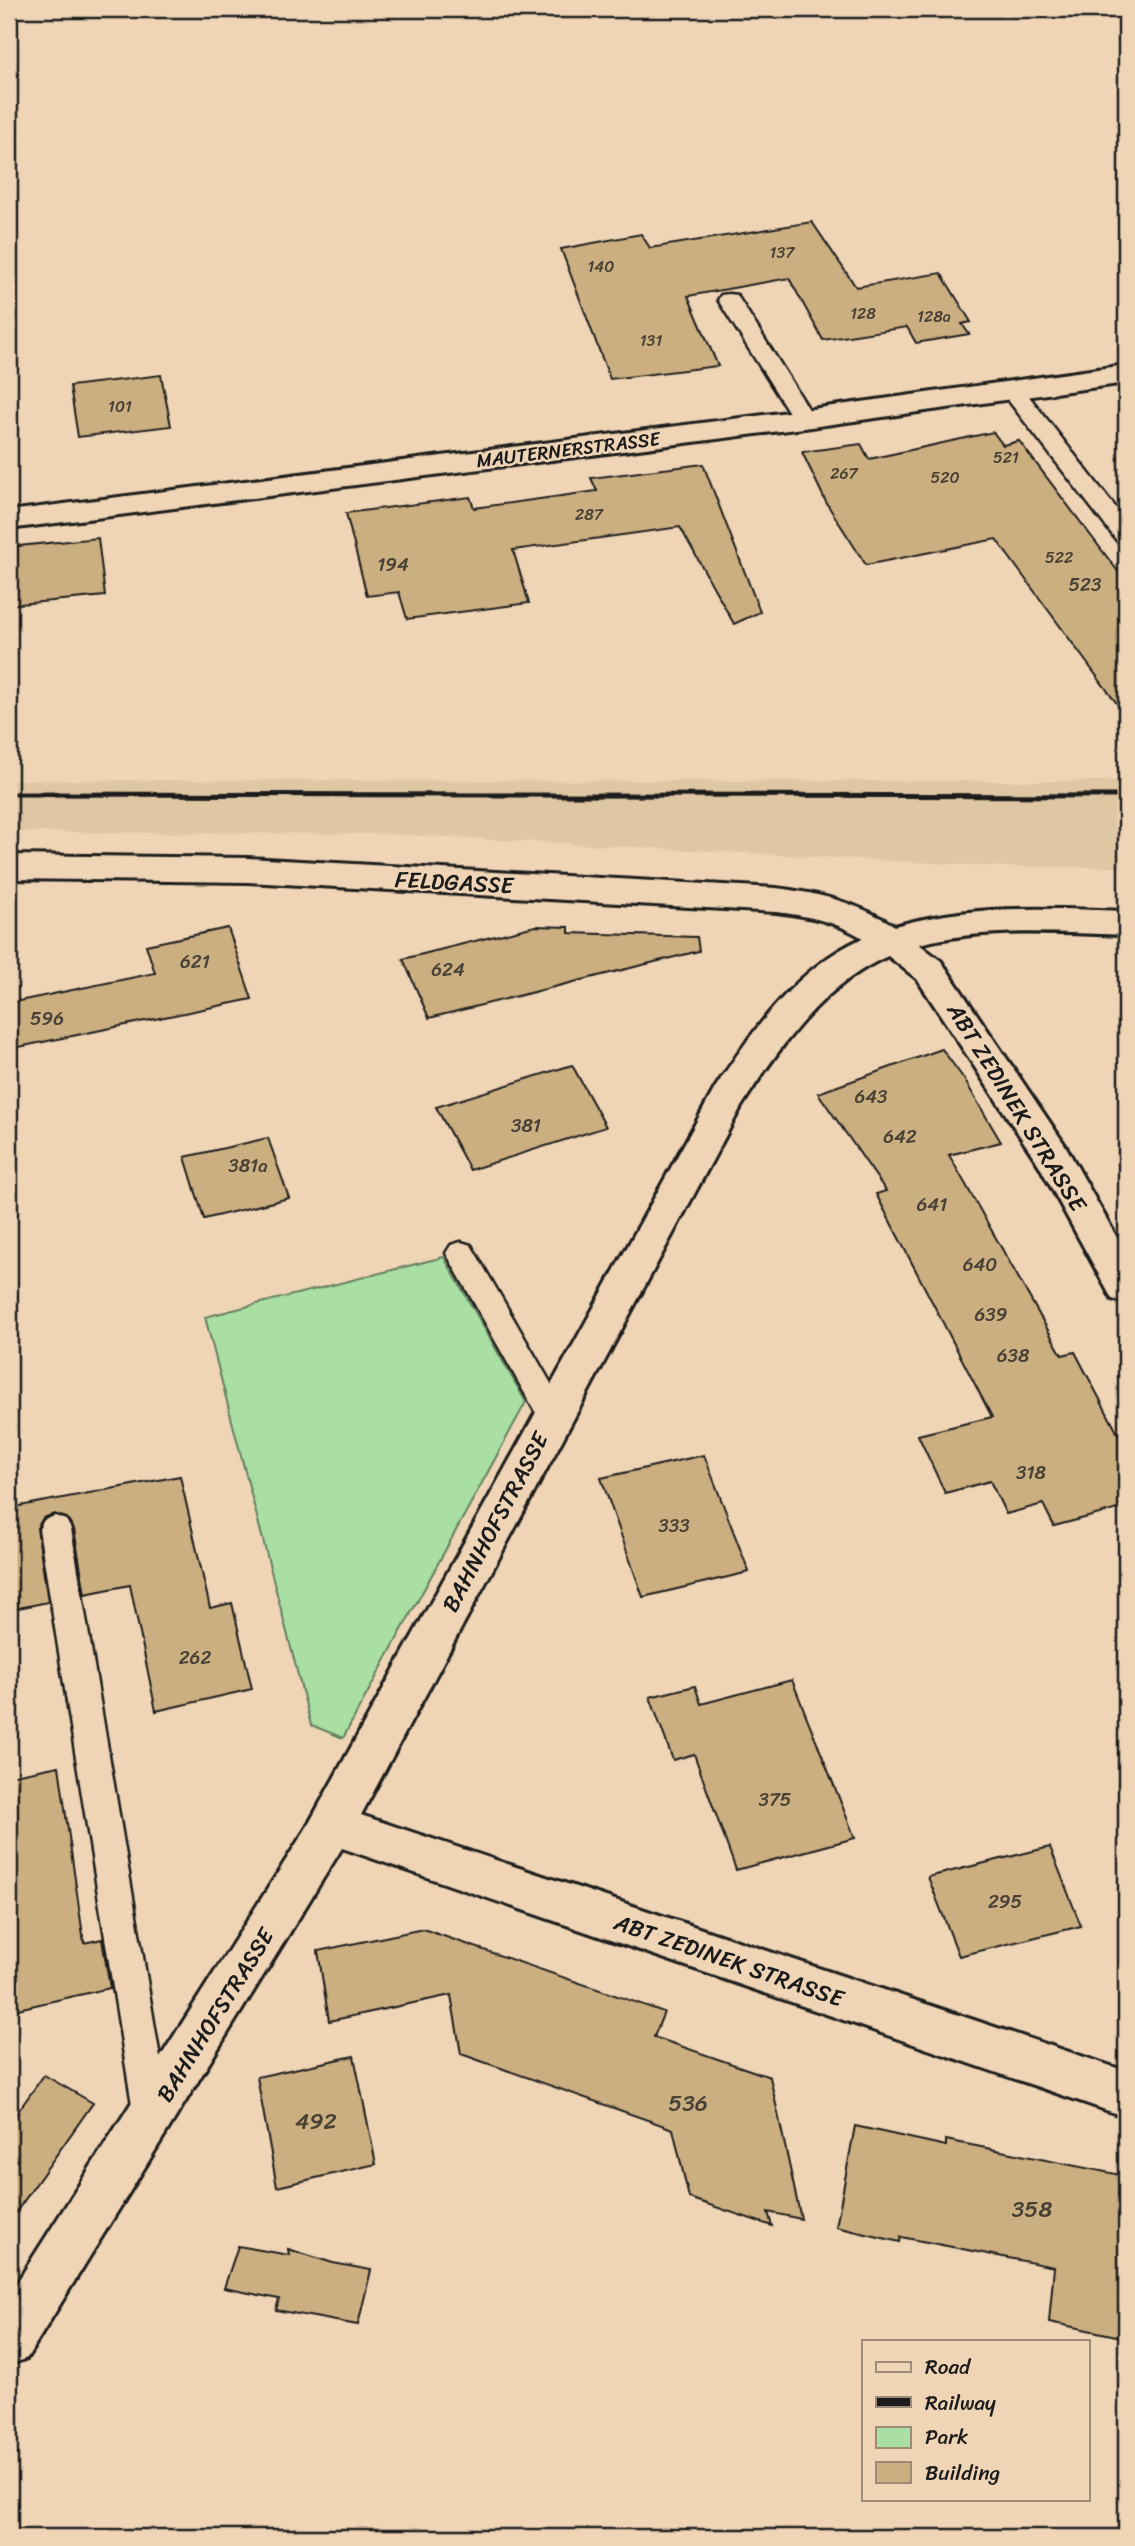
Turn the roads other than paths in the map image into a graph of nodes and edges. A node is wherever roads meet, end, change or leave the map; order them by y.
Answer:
1 (729, 300) dead end
2 (1126, 374) edge
3 (1013, 391) junction
4 (804, 419) junction
5 (9, 520) edge
6 (1126, 537) edge
7 (9, 867) edge
8 (1126, 923) edge
9 (890, 939) junction
10 (461, 1253) dead end
11 (1126, 1288) edge
12 (553, 1415) junction
13 (55, 1529) dead end
14 (332, 1825) junction
15 (1126, 2094) edge
16 (152, 2117) junction
17 (9, 2340) edge

1 - 4 lane
2 - 3 street, MAUTERNERSTRASSE
3 - 4 street, MAUTERNERSTRASSE
3 - 6 lane
4 - 5 street, MAUTERNERSTRASSE
7 - 9 street, FELDGASSE
8 - 9 street, BAHNHOFSTRASSE
9 - 11 street, ABT ZEDINEK STRASSE
9 - 12 street, BAHNHOFSTRASSE
10 - 12 lane
12 - 14 street, BAHNHOFSTRASSE
13 - 16 lane
14 - 15 street, ABT ZEDINEK STRASSE
14 - 16 street, BAHNHOFSTRASSE
16 - 17 street, BAHNHOFSTRASSE

